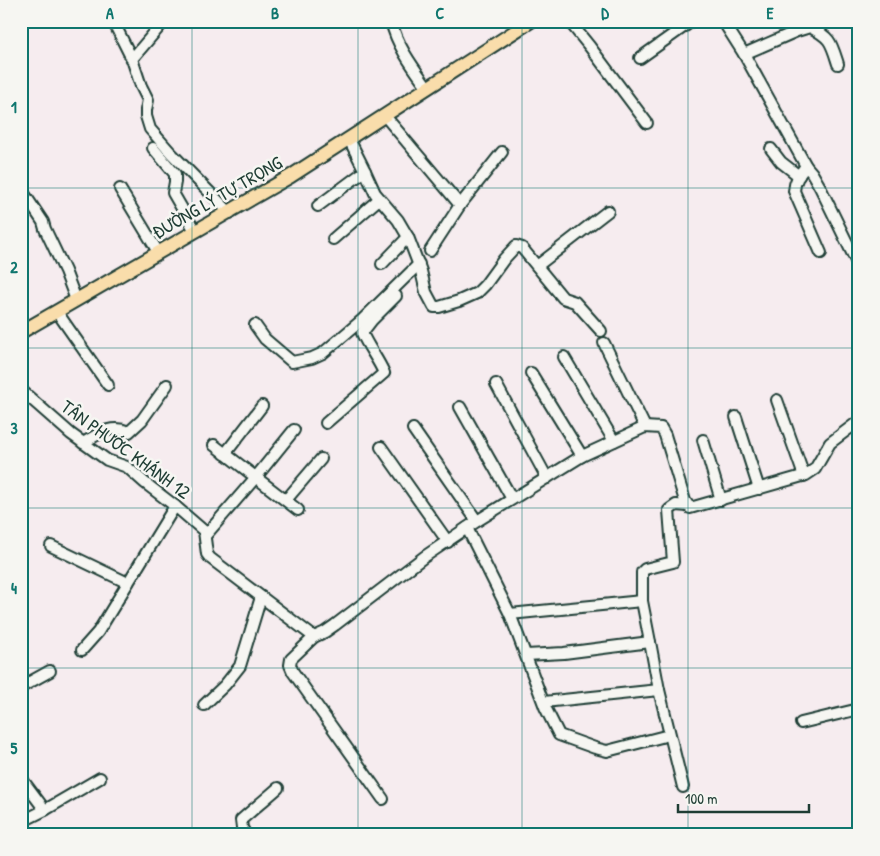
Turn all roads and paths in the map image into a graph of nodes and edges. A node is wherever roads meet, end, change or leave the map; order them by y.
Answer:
1 (113, 21) edge
2 (162, 21) edge
3 (391, 21) edge
4 (531, 21) edge
5 (569, 21) edge
6 (692, 21) edge
7 (723, 21) edge
8 (744, 54) junction
9 (640, 58) dead end
10 (132, 59) junction
11 (838, 64) dead end
12 (428, 88) junction
13 (385, 116) junction
14 (647, 123) dead end
15 (349, 139) junction
16 (153, 148) dead end
17 (771, 149) dead end
18 (502, 152) dead end
19 (806, 166) junction
20 (365, 171) junction
21 (799, 176) junction
22 (21, 189) edge
23 (120, 189) dead end
24 (379, 199) junction
25 (460, 205) junction
26 (318, 206) dead end
27 (608, 211) dead end
28 (230, 213) junction
29 (195, 231) junction
30 (408, 237) junction
31 (333, 239) dead end
32 (158, 252) junction
33 (430, 252) dead end
34 (821, 253) dead end
35 (382, 264) dead end
36 (537, 266) junction
37 (420, 267) junction
38 (859, 267) edge
39 (76, 300) junction
40 (57, 312) junction
41 (255, 325) dead end
42 (601, 331) dead end
43 (21, 332) edge
44 (604, 343) dead end
45 (564, 357) dead end
46 (531, 373) dead end
47 (496, 384) dead end
48 (108, 385) dead end
49 (167, 385) dead end
50 (21, 390) edge
51 (777, 400) dead end
52 (262, 406) dead end
53 (460, 407) dead end
54 (736, 417) dead end
55 (859, 421) edge
56 (326, 423) dead end
57 (645, 427) junction
58 (413, 429) dead end
59 (294, 430) dead end
60 (702, 440) dead end
61 (614, 442) junction
62 (83, 443) junction
63 (214, 445) dead end
64 (381, 447) dead end
65 (226, 454) junction
66 (582, 456) junction
67 (322, 459) dead end
68 (804, 476) junction
69 (256, 478) junction
70 (547, 478) junction
71 (759, 489) junction
72 (512, 499) junction
73 (286, 500) junction
74 (721, 500) junction
75 (175, 506) junction
76 (688, 506) junction
77 (298, 510) dead end
78 (477, 521) junction
79 (468, 528) junction
80 (205, 536) junction
81 (448, 542) junction
82 (50, 546) dead end
83 (128, 582) junction
84 (261, 597) junction
85 (642, 601) junction
86 (510, 614) junction
87 (314, 637) junction
88 (650, 642) junction
89 (82, 650) dead end
90 (526, 655) junction
91 (50, 671) dead end
92 (21, 687) edge
93 (659, 690) junction
94 (544, 702) junction
95 (204, 705) dead end
96 (859, 709) edge
97 (801, 722) dead end
98 (670, 735) junction
99 (21, 778) edge
100 (100, 778) dead end
101 (683, 787) dead end
102 (278, 788) dead end
103 (383, 799) dead end
104 (45, 810) junction
105 (21, 822) edge
106 (246, 835) edge

1 - 10 street
2 - 10 street
3 - 12 street
4 - 12 main road, ĐƯỜNG LÝ TỰ TRỌNG
5 - 14 street
6 - 9 street
7 - 8 street
8 - 11 street
8 - 19 street
10 - 28 street
12 - 13 main road, ĐƯỜNG LÝ TỰ TRỌNG
13 - 15 main road, ĐƯỜNG LÝ TỰ TRỌNG
13 - 25 street
15 - 20 street
15 - 28 main road, ĐƯỜNG LÝ TỰ TRỌNG
16 - 29 street
17 - 21 street
18 - 25 street
19 - 21 street
19 - 38 street
20 - 24 street
20 - 26 street
21 - 34 street
22 - 39 street
23 - 32 street
24 - 30 street
24 - 31 street
25 - 33 street
27 - 36 street
28 - 29 main road, ĐƯỜNG LÝ TỰ TRỌNG
29 - 32 main road, ĐƯỜNG LÝ TỰ TRỌNG
30 - 35 street
30 - 37 street
32 - 39 main road, ĐƯỜNG LÝ TỰ TRỌNG
36 - 37 street
36 - 42 street
37 - 41 street
37 - 56 street
39 - 40 main road, ĐƯỜNG LÝ TỰ TRỌNG
40 - 43 main road, ĐƯỜNG LÝ TỰ TRỌNG
40 - 48 street
44 - 57 street
45 - 61 street
46 - 66 street
47 - 70 street
49 - 62 street
50 - 62 street, TÂN PHƯỚC KHÁNH 12
51 - 68 street
52 - 65 street
53 - 72 street
54 - 71 street
55 - 68 street
57 - 61 street
57 - 76 street
58 - 78 street
59 - 69 street
60 - 74 street
61 - 66 street
62 - 75 street, TÂN PHƯỚC KHÁNH 12
63 - 65 street
64 - 81 street
65 - 69 street
66 - 70 street
67 - 73 street
68 - 71 street
69 - 73 street
69 - 80 street
70 - 72 street
71 - 74 street
72 - 78 street
73 - 77 street
74 - 76 street
75 - 80 street, TÂN PHƯỚC KHÁNH 12
75 - 83 street
76 - 85 street
78 - 79 street
79 - 81 street
79 - 86 street
80 - 84 street, TÂN PHƯỚC KHÁNH 12
81 - 87 street
82 - 83 street
83 - 89 street
84 - 87 street, TÂN PHƯỚC KHÁNH 12
84 - 95 street
85 - 86 street
85 - 88 street
86 - 90 street
87 - 103 street
88 - 90 street
88 - 93 street
90 - 94 street
91 - 92 street
93 - 94 street
93 - 98 street
94 - 98 street
96 - 97 street
98 - 101 street
99 - 104 street
100 - 104 street
102 - 106 street
104 - 105 street

